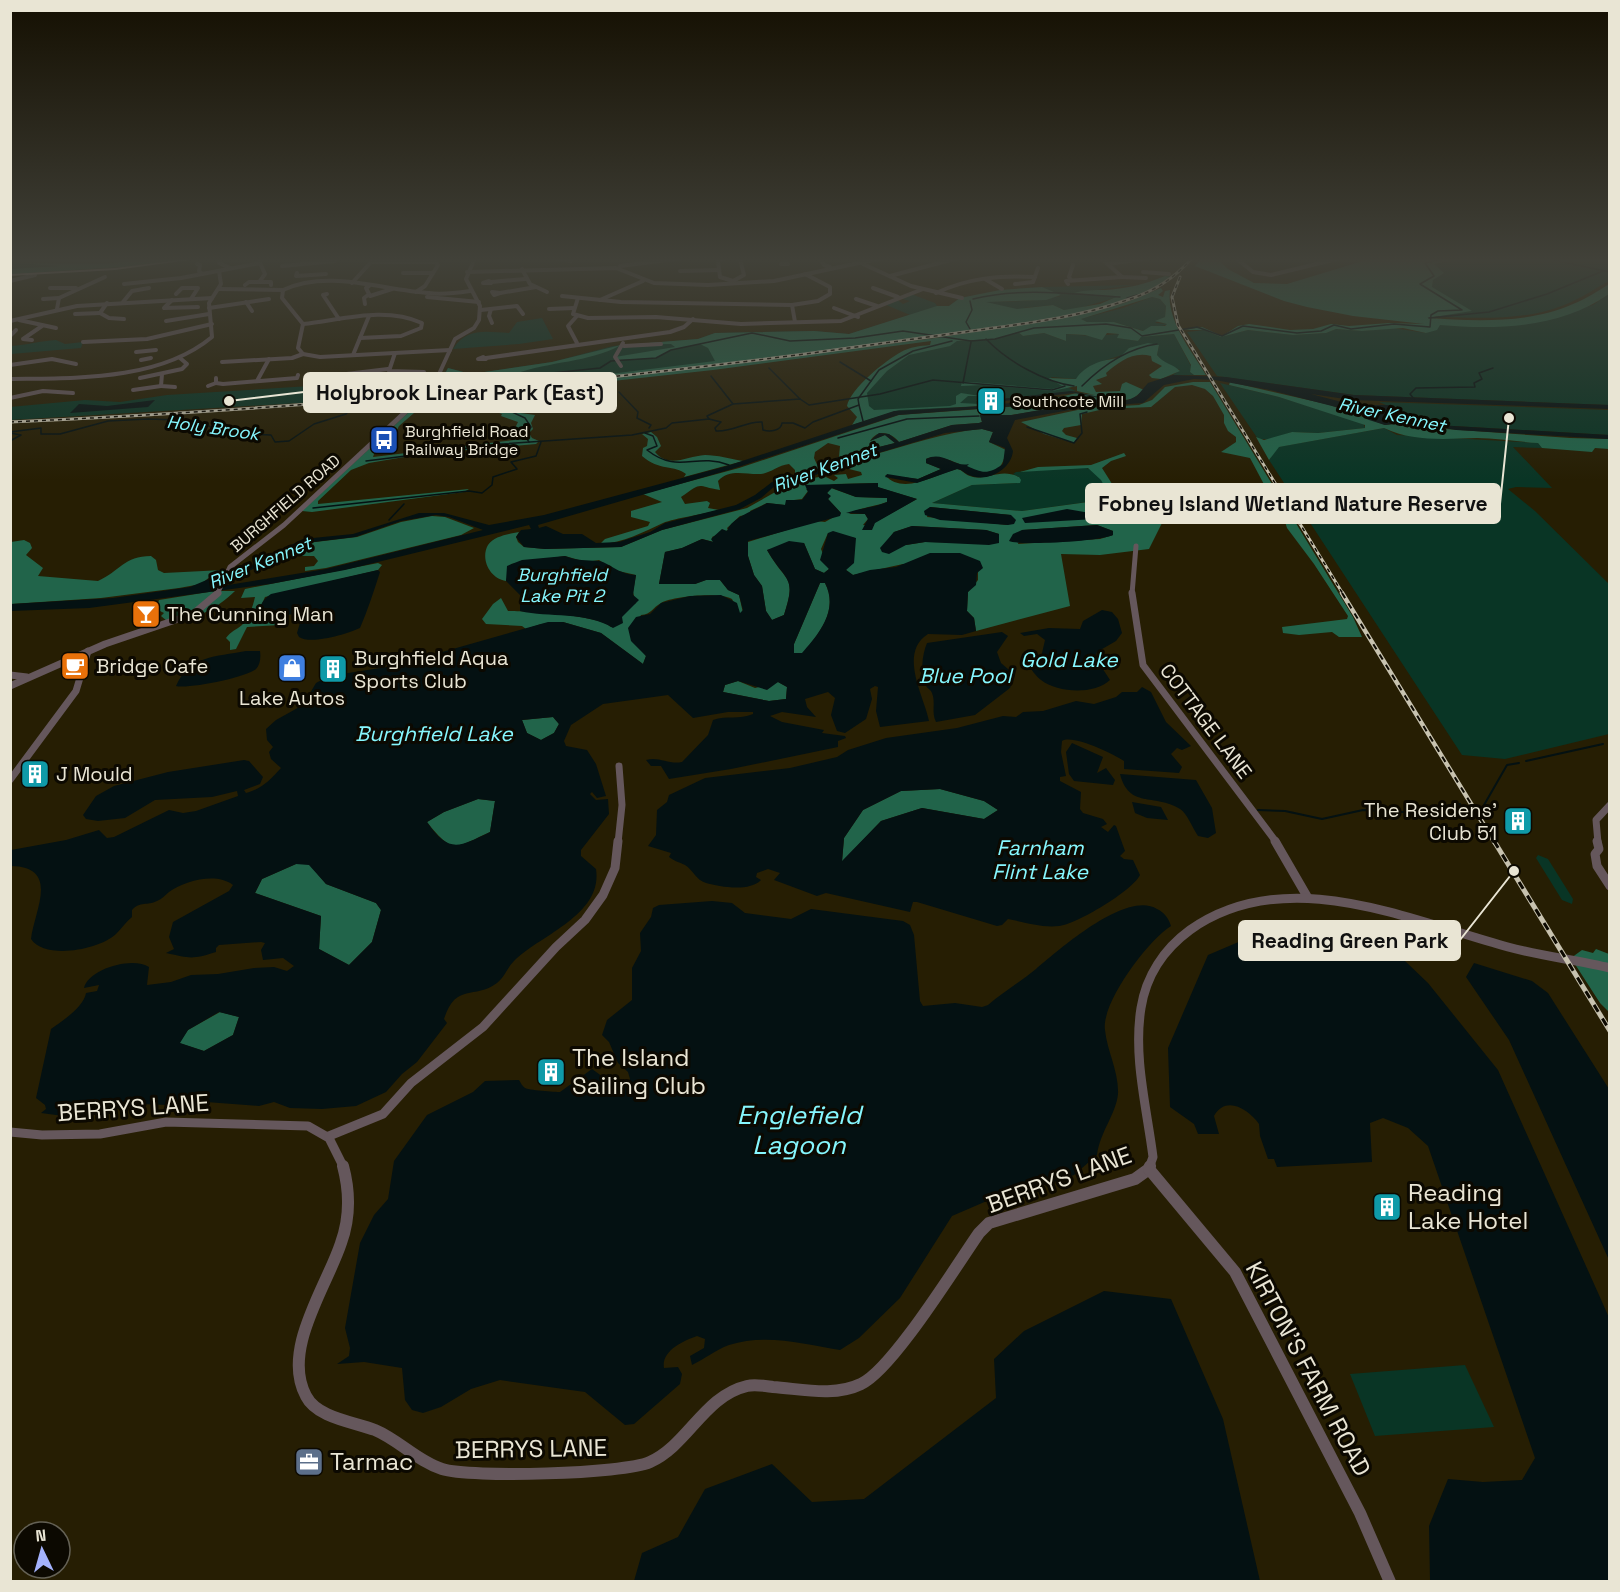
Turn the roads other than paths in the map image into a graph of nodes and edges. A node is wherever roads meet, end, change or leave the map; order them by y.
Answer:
1 (33, 332) edge
2 (176, 332) edge
3 (211, 332) edge
4 (301, 332) edge
5 (363, 332) edge
6 (413, 332) edge
7 (465, 332) edge
8 (571, 332) edge
9 (667, 332) edge
10 (620, 337) junction
11 (360, 339) junction
12 (32, 340) dead end
13 (83, 342) dead end
14 (576, 343) junction
15 (661, 345) dead end
16 (624, 346) junction
17 (450, 350) junction
18 (136, 352) dead end
19 (395, 353) junction
20 (303, 354) junction
21 (352, 355) junction
22 (151, 358) junction
23 (180, 358) junction
24 (486, 358) dead end
25 (269, 359) junction
26 (141, 360) dead end
27 (222, 362) dead end
28 (76, 363) dead end
29 (10, 365) edge
30 (158, 365) junction
31 (621, 366) dead end
32 (388, 369) junction
33 (424, 372) dead end
34 (162, 374) junction
35 (338, 374) dead end
36 (297, 377) dead end
37 (57, 378) junction
38 (140, 378) dead end
39 (10, 379) edge
40 (256, 381) junction
41 (161, 386) junction
42 (207, 386) dead end
43 (175, 387) dead end
44 (133, 390) dead end
45 (43, 391) junction
46 (73, 393) dead end
47 (10, 398) edge
48 (1136, 546) dead end
49 (88, 651) junction
50 (10, 675) edge
51 (27, 677) junction
52 (10, 686) edge
53 (619, 766) dead end
54 (15, 767) edge
55 (10, 780) edge
56 (1610, 805) edge
57 (1610, 886) edge
58 (1308, 898) junction
59 (1610, 968) edge
60 (10, 1132) edge
61 (329, 1136) junction
62 (1149, 1169) junction
63 (1390, 1581) edge

1 - 12 street
2 - 13 street
3 - 23 street
4 - 20 street
5 - 11 street
6 - 11 street
7 - 17 street, BURGHFIELD ROAD
8 - 14 street
9 - 10 street
10 - 14 street
10 - 16 street
11 - 21 street
14 - 24 street
15 - 16 street
16 - 31 street
17 - 19 street
17 - 49 street, BURGHFIELD ROAD
18 - 22 street
19 - 21 street
19 - 32 street
20 - 21 street
20 - 25 street
22 - 26 street
22 - 30 street
23 - 30 street
23 - 34 street
25 - 27 street
25 - 40 street
28 - 29 street
30 - 37 street
32 - 33 street
32 - 35 street
34 - 38 street
34 - 41 street
36 - 40 street
37 - 39 street
37 - 45 street
40 - 42 street
41 - 43 street
41 - 44 street
45 - 46 street
45 - 47 street
48 - 58 street, COTTAGE LANE
49 - 51 street, BURGHFIELD ROAD
49 - 54 street
50 - 51 street
51 - 52 street, BURGHFIELD ROAD
53 - 61 street
54 - 55 street
56 - 57 street
58 - 59 street
58 - 62 street
60 - 61 street, BERRYS LANE
61 - 62 street, BERRYS LANE
62 - 63 street, KIRTON'S FARM ROAD

